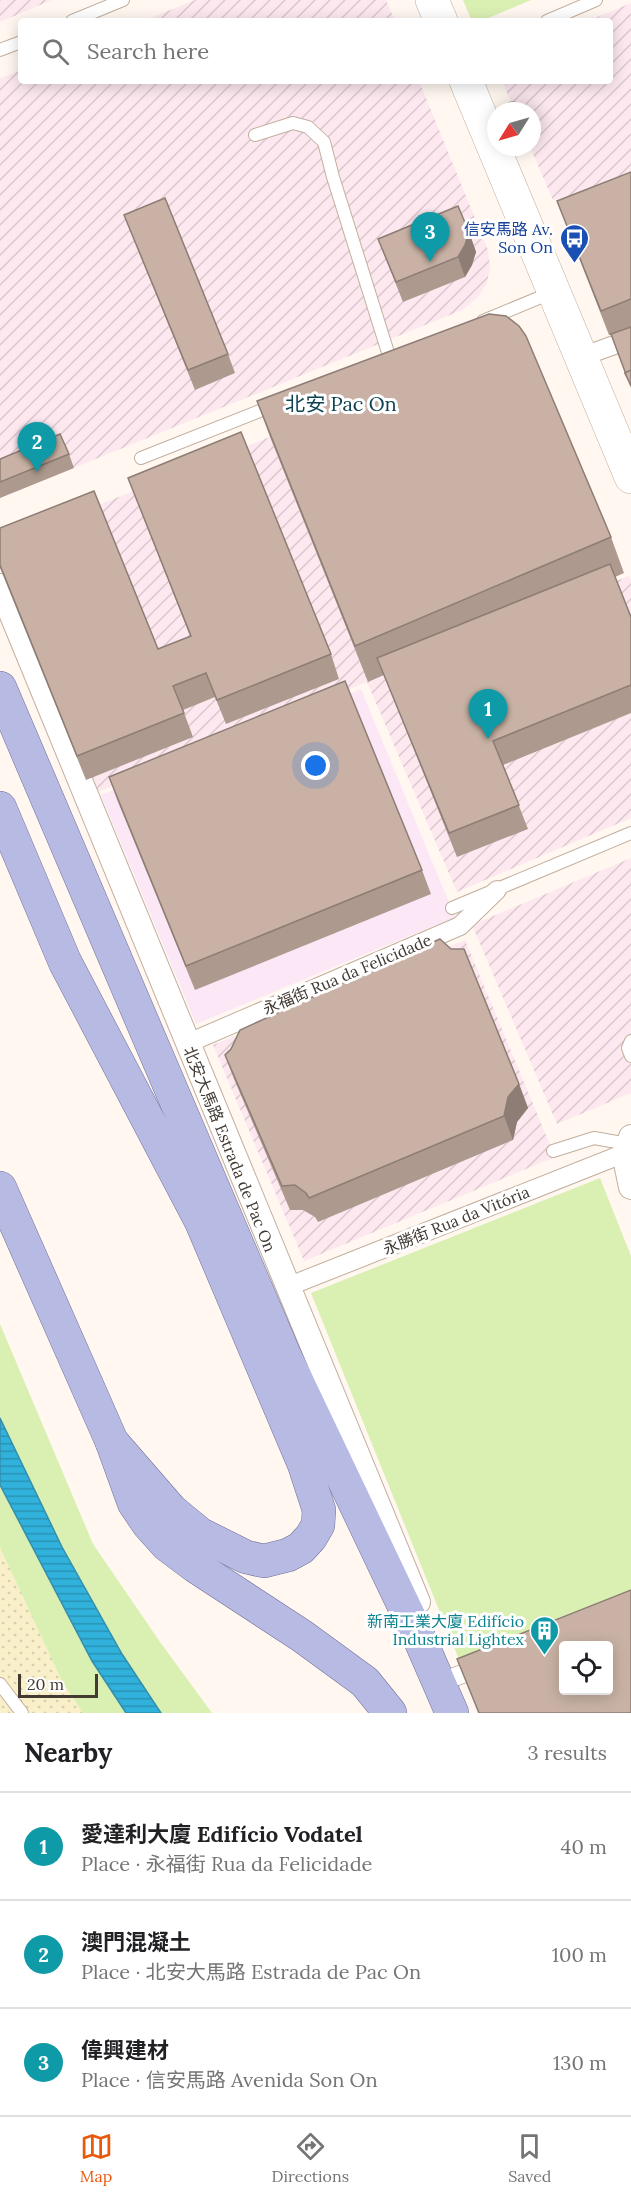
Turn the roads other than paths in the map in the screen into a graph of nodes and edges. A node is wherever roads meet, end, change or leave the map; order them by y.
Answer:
1 (123, 0) edge
2 (432, 0) edge
3 (596, 0) edge
4 (79, 18) edge
5 (440, 18) edge
6 (554, 18) edge
7 (18, 43) edge
8 (0, 50) edge
9 (469, 84) edge
10 (487, 102) edge
11 (255, 135) dead end
12 (512, 156) edge
13 (554, 292) junction
14 (472, 326) edge
15 (631, 339) edge
16 (581, 357) junction
17 (389, 359) edge
18 (281, 402) edge
19 (141, 458) dead end
20 (631, 477) edge
21 (0, 586) edge
22 (0, 688) edge
23 (0, 808) edge
24 (631, 833) edge
25 (497, 890) junction
26 (453, 908) dead end
27 (631, 1041) edge
28 (186, 1044) junction
29 (631, 1056) edge
30 (628, 1145) edge
31 (553, 1151) dead end
32 (631, 1187) edge
33 (0, 1188) edge
34 (287, 1287) junction
35 (112, 1442) junction
36 (478, 1668) edge
37 (449, 1679) junction
38 (0, 1684) edge
39 (22, 1713) edge
40 (390, 1713) edge
41 (452, 1713) edge
42 (460, 1713) edge

1 - 4 lane
2 - 5 main road
3 - 6 lane
7 - 8 lane
9 - 10 main road
11 - 17 lane
12 - 13 main road
13 - 14 lane
13 - 16 main road
15 - 16 street
16 - 20 main road
18 - 19 lane
21 - 28 street, 北安大馬路 Estrada de Pac On
22 - 41 main road, 北安大馬路 Estrada de Pac On
23 - 35 main road
24 - 25 lane, 永福街 Rua da Felicidade
25 - 26 lane, 永福街 Rua da Felicidade
25 - 28 street, 永福街 Rua da Felicidade
27 - 29 lane
28 - 34 street, 北安大馬路 Estrada de Pac On
30 - 31 lane
30 - 32 street
30 - 34 street, 永勝街 Rua da Vitória
33 - 35 main road
34 - 37 street, 北安大馬路 Estrada de Pac On
35 - 40 main road
36 - 37 street
37 - 42 street, 北安大馬路 Estrada de Pac On
38 - 39 lane

